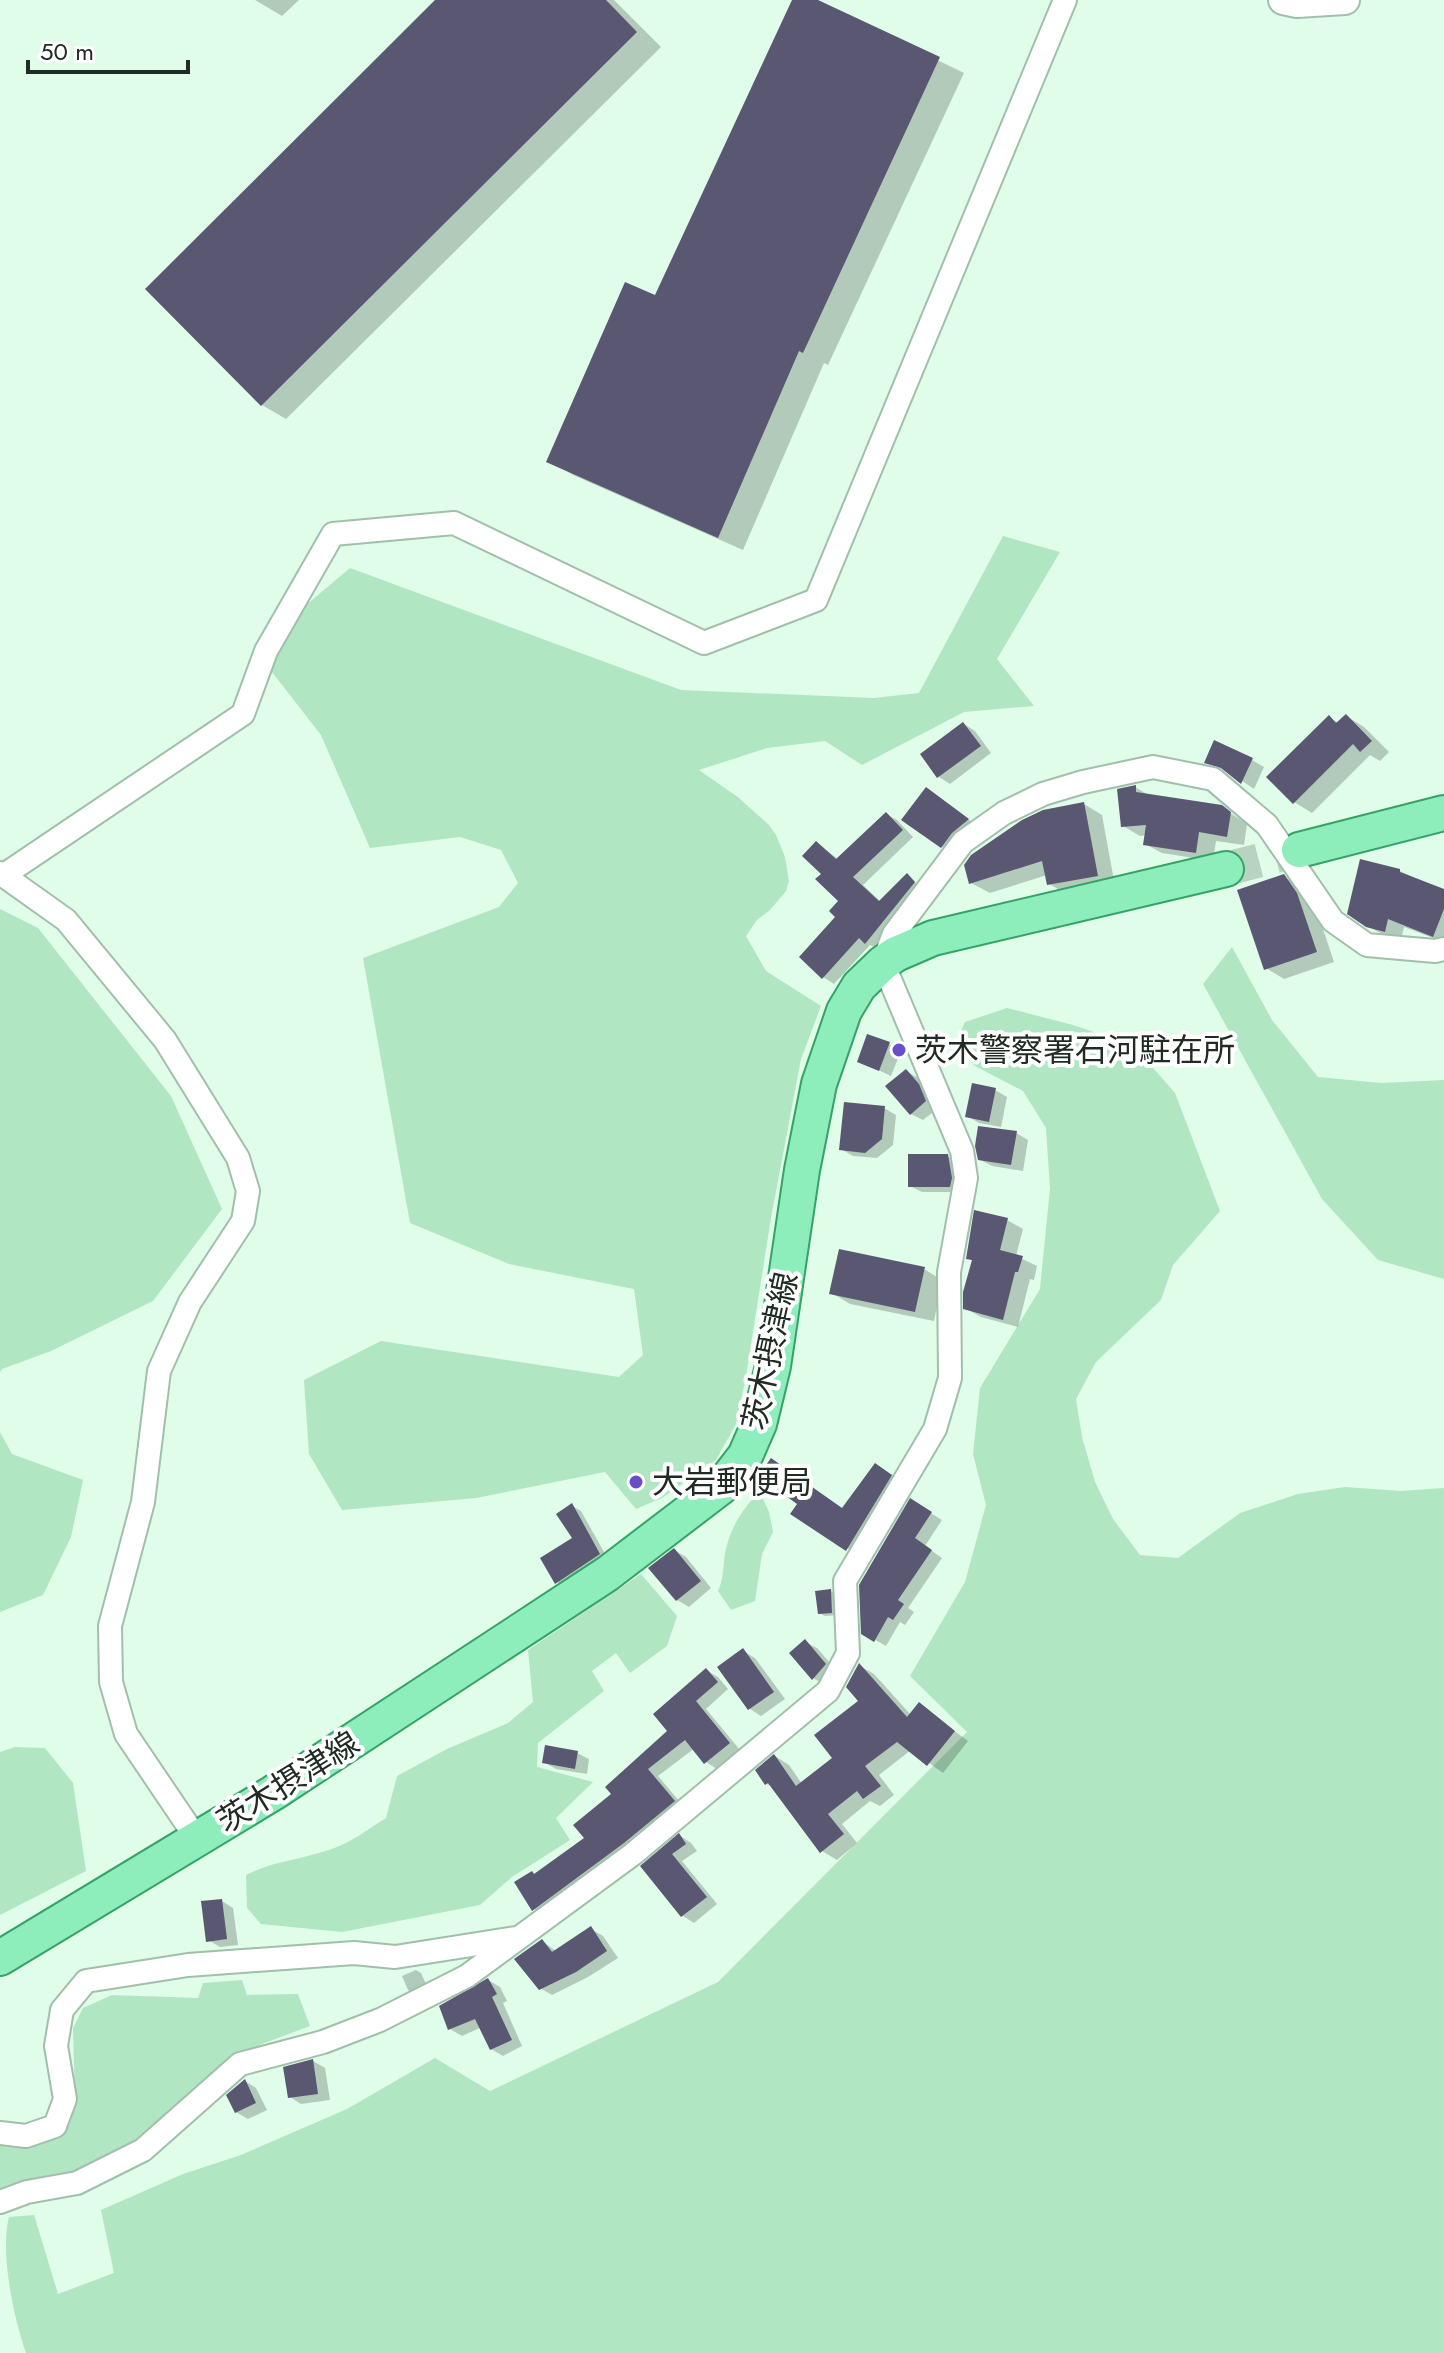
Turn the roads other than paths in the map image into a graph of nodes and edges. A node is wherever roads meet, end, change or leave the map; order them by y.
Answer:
1 (1065, 0) edge
2 (1283, 0) edge
3 (1345, 0) edge
4 (1444, 813) edge
5 (1299, 850) tunnel mouth
6 (1226, 869) tunnel mouth
7 (2, 874) edge
8 (1444, 949) edge
9 (883, 963) junction
10 (197, 1839) junction
11 (519, 1938) junction
12 (0, 1958) edge
13 (0, 2133) edge
14 (0, 2202) edge

1 - 7 street
2 - 3 street
4 - 5 main road
6 - 9 main road, 茨木摂津線
7 - 10 street
8 - 9 street
9 - 10 main road, 茨木摂津線
9 - 11 street
10 - 12 main road, 茨木摂津線
11 - 13 street
11 - 14 street

